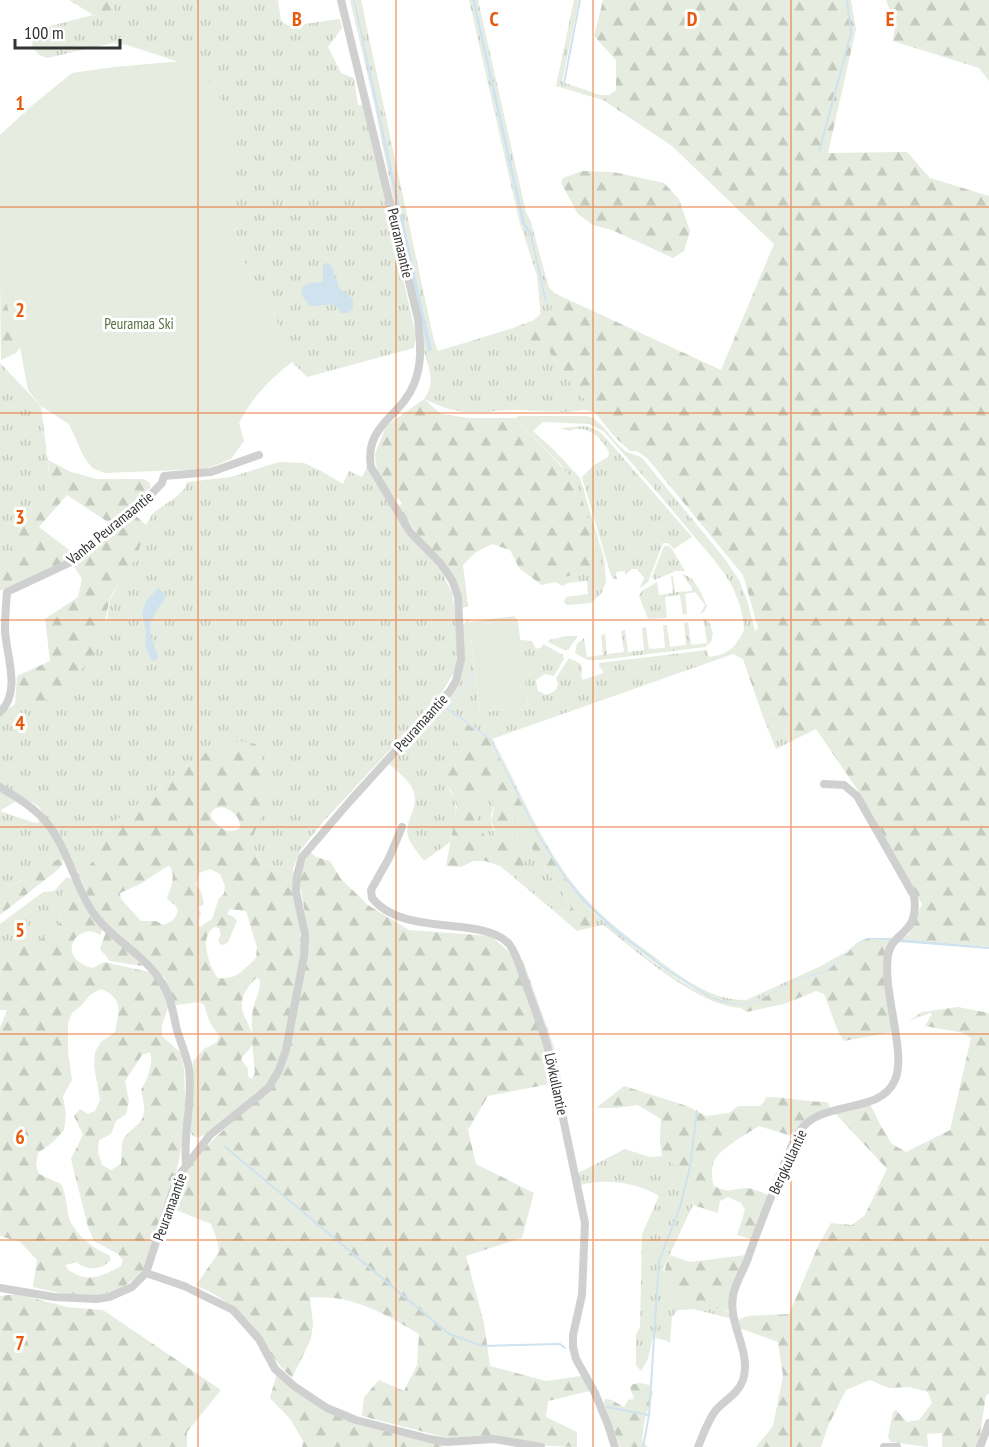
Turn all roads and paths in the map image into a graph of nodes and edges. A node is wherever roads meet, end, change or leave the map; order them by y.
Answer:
1 (341, 0) edge
2 (259, 455) dead end
3 (0, 712) edge
4 (824, 784) dead end
5 (0, 787) edge
6 (402, 827) dead end
7 (186, 1139) junction
8 (201, 1145) junction
9 (186, 1165) junction
10 (146, 1273) junction
11 (0, 1288) edge
12 (989, 1423) edge
13 (446, 1444) edge
14 (541, 1447) edge
15 (615, 1447) edge
16 (698, 1447) edge
17 (884, 1447) edge
18 (897, 1447) edge
19 (980, 1447) edge

1 - 8 street, Peuramaantie
2 - 3 street, Vanha Peuramaantie
4 - 16 street, Bergkullantie
5 - 7 street
6 - 15 street, Lövkullantie
7 - 8 street
7 - 9 street
8 - 9 street, Peuramaantie
9 - 10 street, Peuramaantie
10 - 11 street
10 - 13 street
12 - 19 street
13 - 14 street
17 - 18 street

